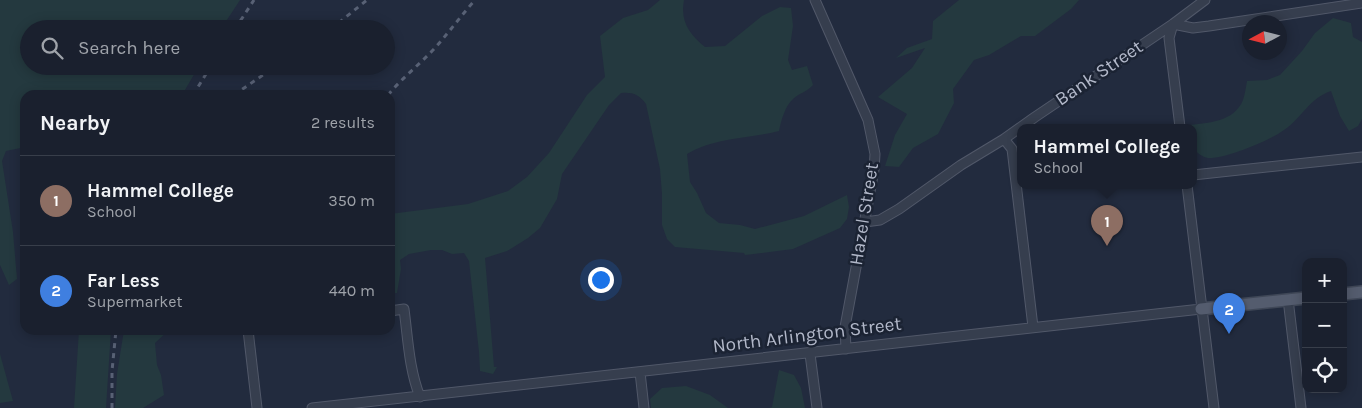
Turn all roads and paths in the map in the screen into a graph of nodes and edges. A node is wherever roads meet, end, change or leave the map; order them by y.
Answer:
1 (815, 0) edge
2 (1205, 0) edge
3 (1362, 3) edge
4 (1173, 24) junction
5 (1025, 124) edge
6 (1180, 124) edge
7 (1017, 130) edge
8 (1004, 139) junction
9 (1362, 157) edge
10 (1197, 175) edge
11 (1187, 189) edge
12 (866, 222) junction
13 (1362, 292) edge
14 (1347, 294) edge
15 (1302, 298) edge
16 (1288, 299) junction
17 (1201, 310) junction
18 (395, 311) edge
19 (1033, 327) junction
20 (249, 335) edge
21 (846, 349) junction
22 (810, 354) junction
23 (640, 372) junction
24 (420, 397) junction
25 (257, 408) edge
26 (312, 408) edge
27 (644, 408) edge
28 (817, 408) edge
29 (1214, 408) edge
30 (1301, 408) edge

1 - 12 street, Hazel Street
2 - 4 street, Bank Street
3 - 4 street
4 - 5 street, Bank Street
4 - 6 street
7 - 8 street, Bank Street
8 - 12 street, Bank Street
8 - 19 street
9 - 10 street
11 - 17 street
12 - 21 street, Hazel Street
13 - 14 main road
15 - 16 main road, North Arlington Street
16 - 17 main road, North Arlington Street
16 - 30 street
17 - 19 street, North Arlington Street
17 - 29 street
18 - 24 street
19 - 21 street, North Arlington Street
20 - 25 street
21 - 22 street, North Arlington Street
22 - 23 street, North Arlington Street
22 - 28 street
23 - 24 street, North Arlington Street
23 - 27 street
24 - 26 street, North Arlington Street

